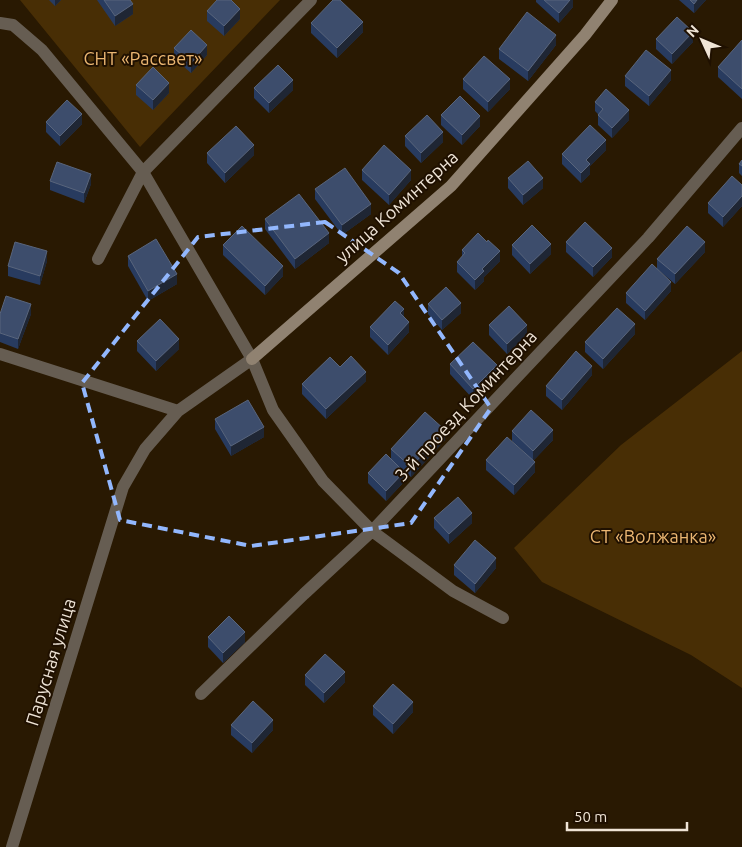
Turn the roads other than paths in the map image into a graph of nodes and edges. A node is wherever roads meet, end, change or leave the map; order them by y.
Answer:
1 (311, 0) edge
2 (612, 0) edge
3 (0, 23) edge
4 (742, 128) edge
5 (143, 172) junction
6 (98, 259) dead end
7 (0, 354) edge
8 (252, 359) junction
9 (178, 411) junction
10 (123, 487) joint
11 (372, 531) junction
12 (503, 618) dead end
13 (201, 694) dead end
14 (12, 847) edge

1 - 5 street
2 - 8 street, улица Коминтерна
3 - 5 street
4 - 11 street, 3-й проезд Коминтерна
5 - 6 street
5 - 8 street
7 - 9 street
8 - 9 street, улица Коминтерна
8 - 11 street
9 - 10 street, улица Коминтерна
10 - 14 street, Парусная улица
11 - 12 street
11 - 13 street, 3-й проезд Коминтерна

